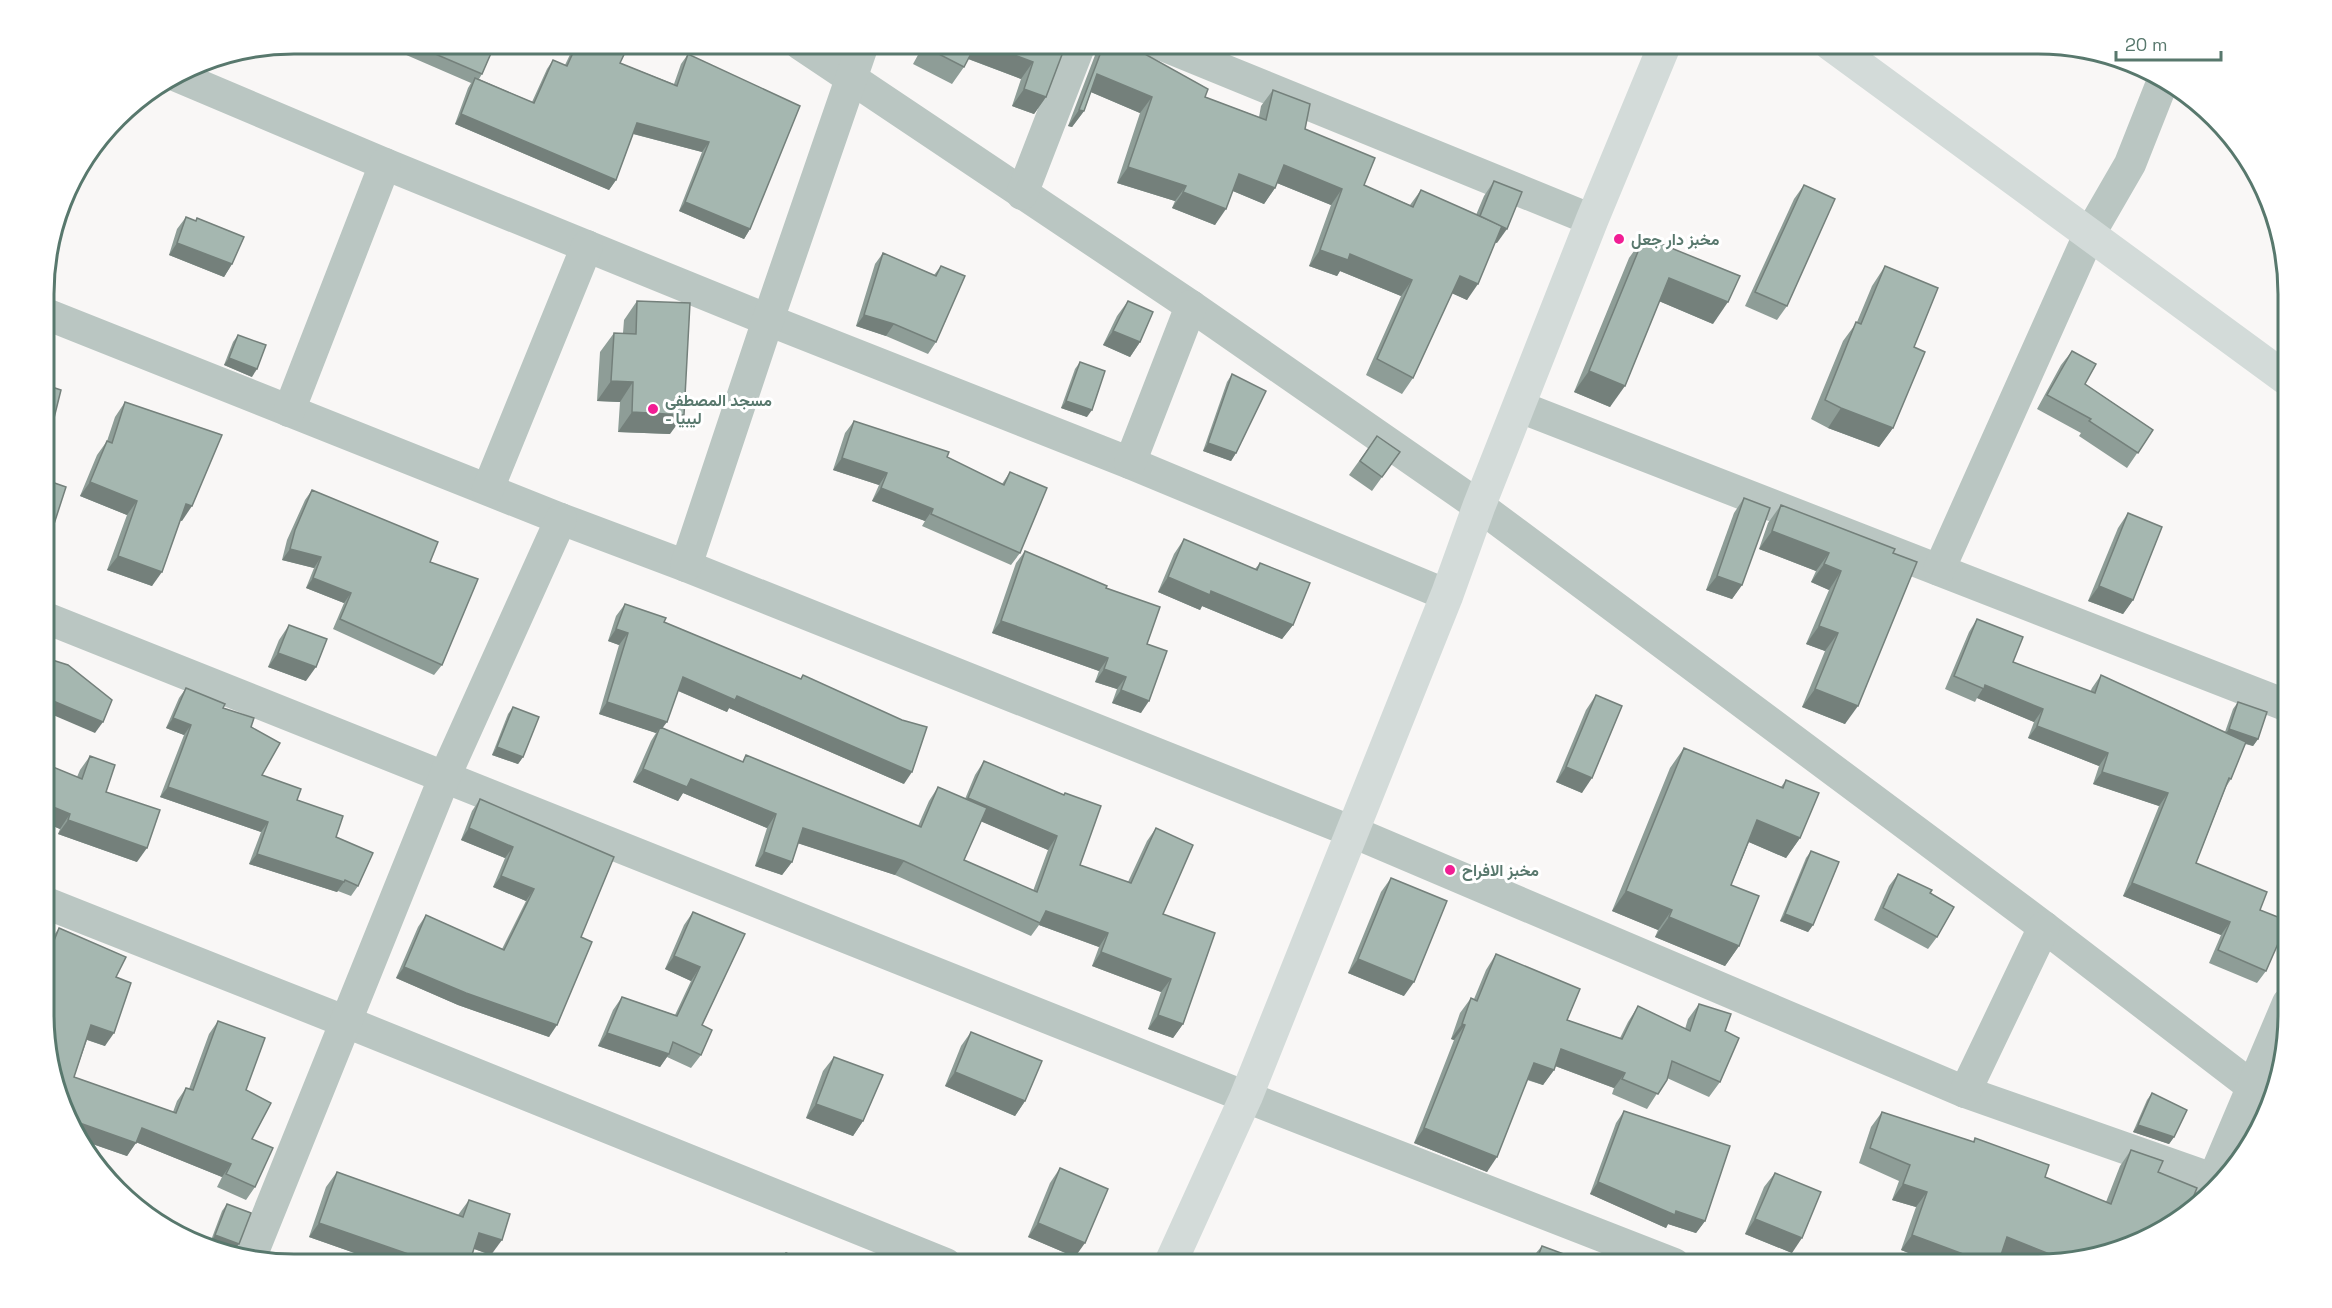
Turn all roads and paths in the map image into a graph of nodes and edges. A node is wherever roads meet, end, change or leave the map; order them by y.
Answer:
1 (814, 54) edge
2 (859, 54) edge
3 (1076, 54) edge
4 (1185, 54) edge
5 (1661, 54) edge
6 (1844, 54) edge
7 (187, 79) edge
8 (849, 79) junction
9 (2160, 87) edge
10 (385, 164) junction
11 (1022, 194) junction
12 (1592, 220) junction
13 (2088, 235) junction
14 (587, 246) junction
15 (1191, 306) junction
16 (54, 317) edge
17 (768, 320) junction
18 (2278, 373) edge
19 (1520, 406) junction
20 (289, 411) junction
21 (1130, 463) junction
22 (488, 489) junction
23 (1479, 506) junction
24 (561, 519) junction
25 (686, 566) junction
26 (1939, 570) junction
27 (1447, 594) junction
28 (54, 621) edge
29 (2278, 702) edge
30 (444, 776) junction
31 (1353, 832) junction
32 (54, 906) edge
33 (2044, 927) junction
34 (344, 1021) junction
35 (2276, 1039) edge
36 (1965, 1092) junction
37 (2259, 1093) edge
38 (1246, 1096) junction
39 (2215, 1176) edge
40 (2209, 1182) edge
41 (253, 1250) edge
42 (920, 1254) edge
43 (1175, 1254) edge
44 (1649, 1254) edge

1 - 8 street
2 - 8 street
3 - 11 street
4 - 12 street
5 - 12 main road
6 - 13 main road
7 - 10 street
8 - 11 street
8 - 17 street
9 - 13 street
10 - 14 street
10 - 20 street
11 - 15 street
12 - 19 main road
13 - 18 main road
13 - 26 street
14 - 17 street
14 - 22 street
15 - 21 street
15 - 23 street
16 - 20 street
17 - 21 street
17 - 25 street
19 - 23 main road
19 - 26 street
20 - 22 street
21 - 27 street
22 - 24 street
23 - 27 main road
23 - 33 street
24 - 25 street
24 - 30 street
25 - 31 street
26 - 29 street
27 - 31 main road
28 - 30 street
30 - 34 street
30 - 38 street
31 - 36 street
31 - 38 main road
32 - 34 street
33 - 36 street
33 - 37 street
34 - 41 street
34 - 42 street
35 - 37 street
36 - 40 street
37 - 39 street
38 - 43 main road
38 - 44 street

